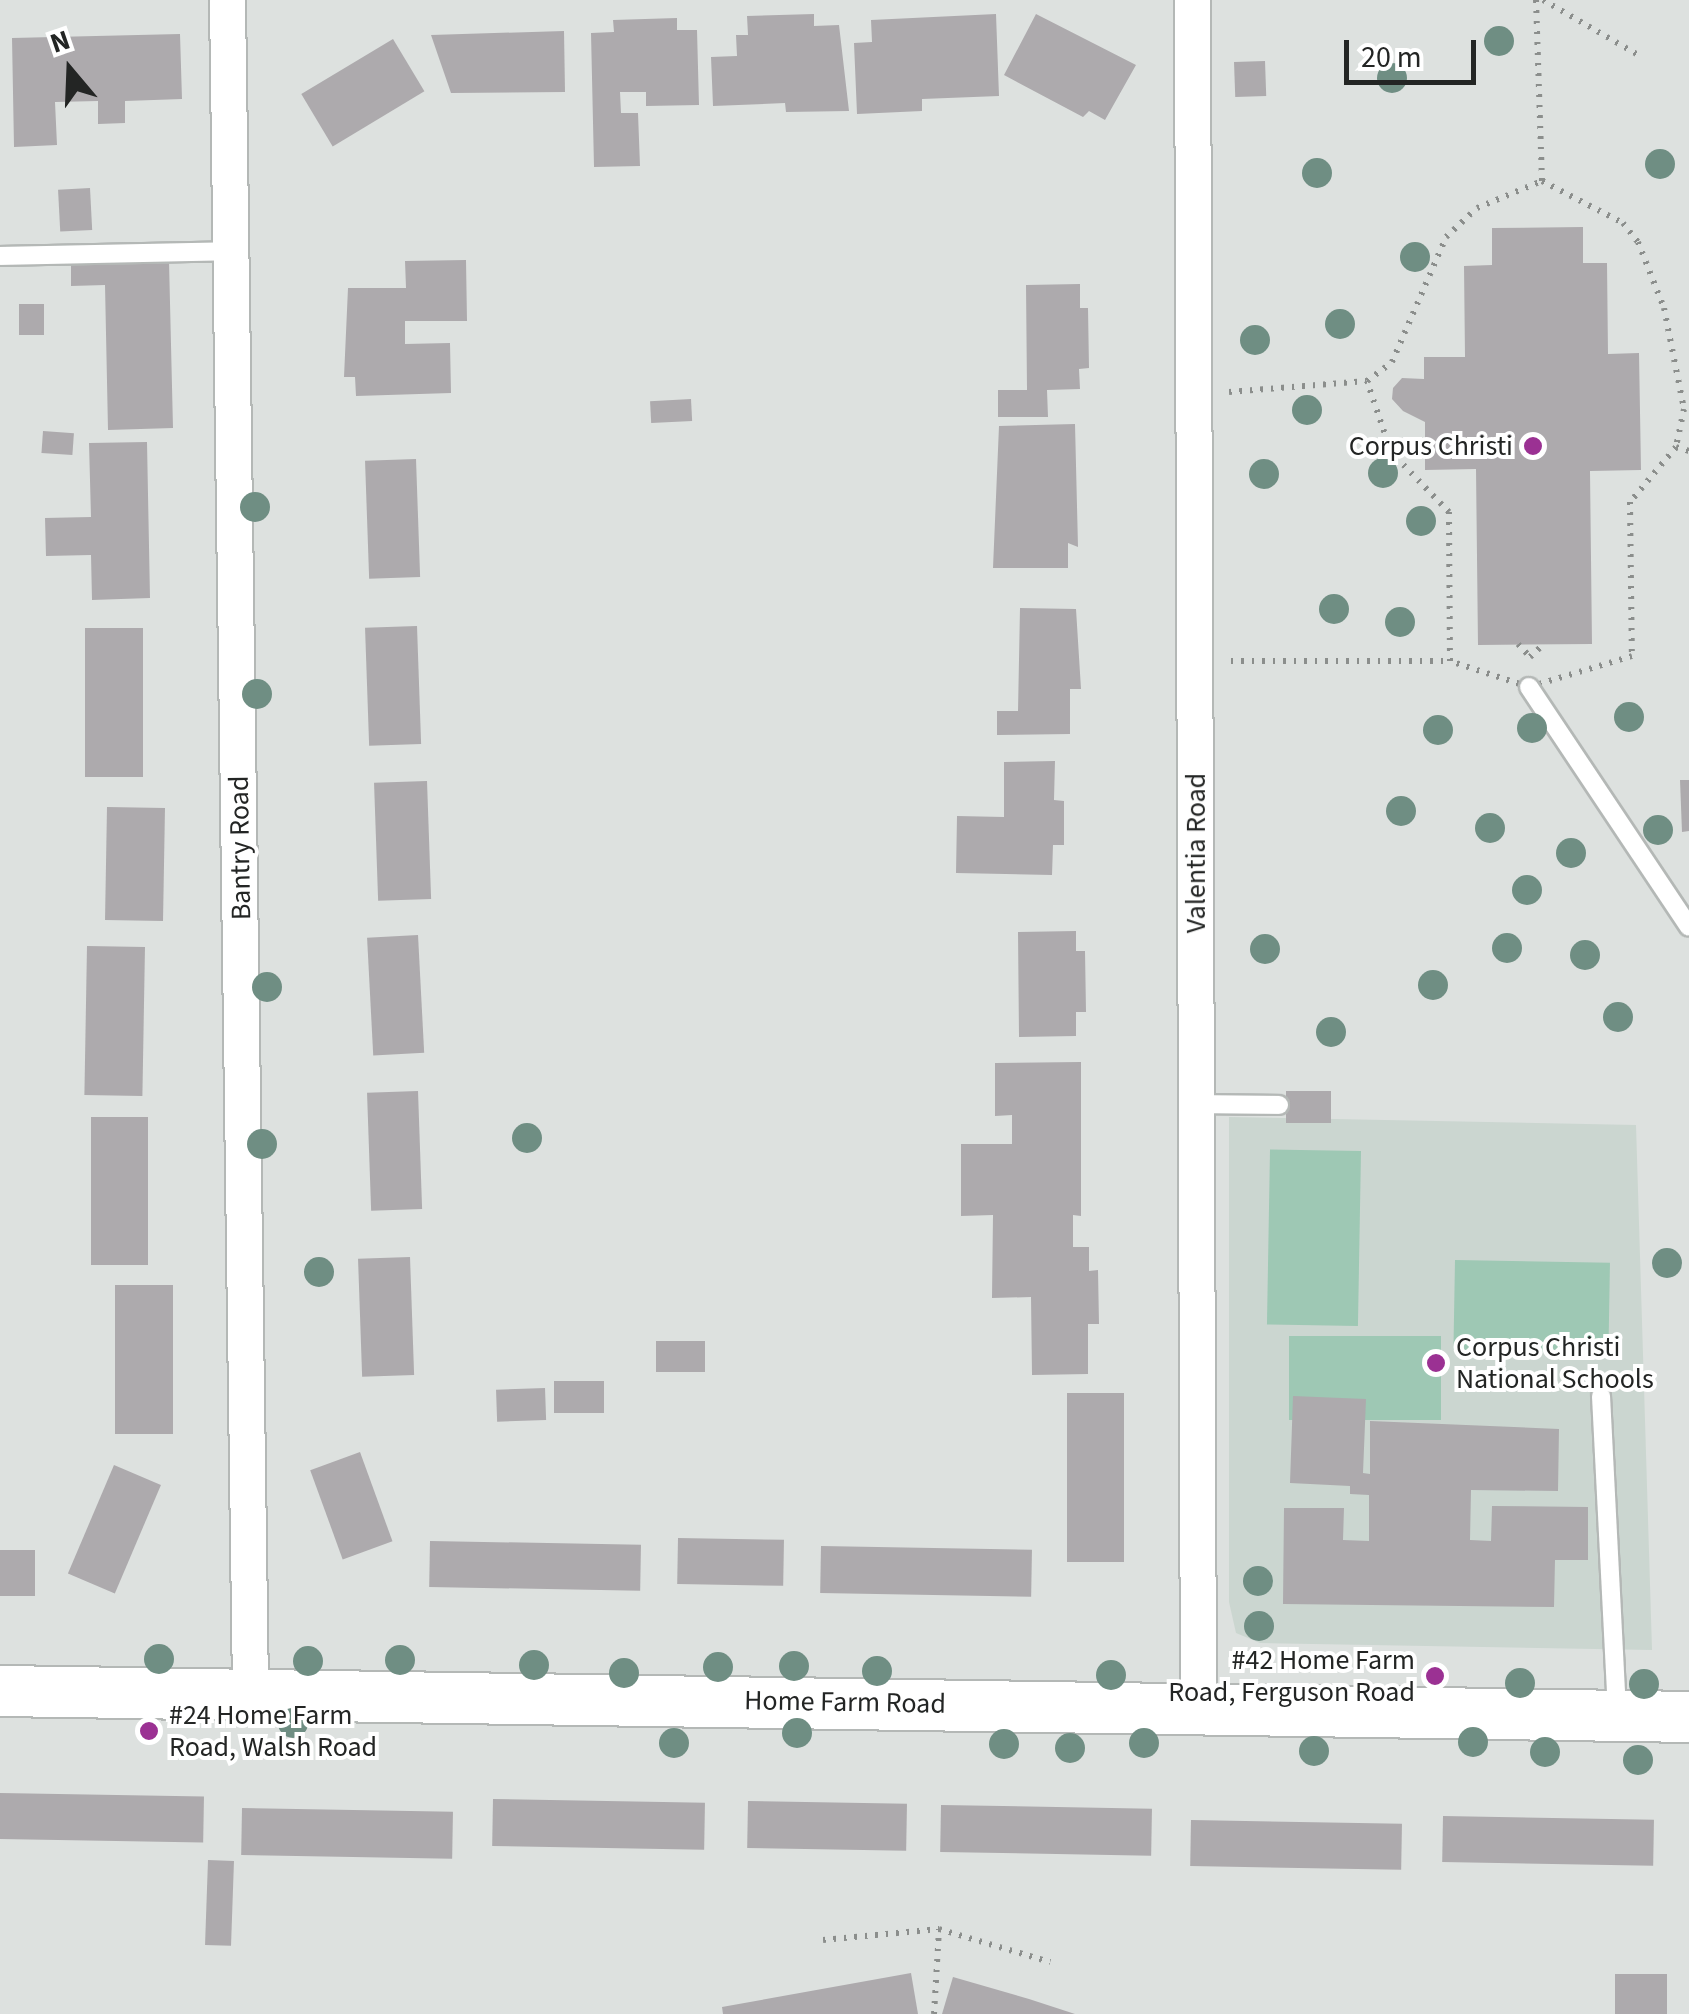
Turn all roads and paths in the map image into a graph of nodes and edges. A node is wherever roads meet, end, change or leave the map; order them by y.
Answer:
1 (227, 0) edge
2 (1192, 0) edge
3 (1540, 0) edge
4 (1640, 56) dead end
5 (1542, 182) junction
6 (231, 251) junction
7 (0, 256) edge
8 (1367, 381) junction
9 (1214, 392) dead end
10 (1676, 447) junction
11 (1689, 451) edge
12 (1518, 644) dead end
13 (1544, 644) dead end
14 (1450, 661) junction
15 (1195, 663) junction
16 (1529, 686) junction
17 (1689, 927) edge
18 (1197, 1104) junction
19 (1279, 1105) dead end
20 (1601, 1396) dead end
21 (0, 1691) edge
22 (250, 1695) junction
23 (1198, 1707) junction
24 (1616, 1716) junction
25 (1689, 1717) edge
26 (939, 1930) junction
27 (824, 1940) dead end
28 (1050, 1962) dead end
29 (934, 2014) edge

1 - 6 street, Bantry Road
2 - 15 street, Valentia Road
3 - 4 path
3 - 5 path
5 - 8 path
5 - 10 path
6 - 7 lane
6 - 22 street, Bantry Road
8 - 9 path
8 - 14 path
10 - 11 path
10 - 16 path
12 - 13 path
14 - 15 path
14 - 16 path
15 - 18 street, Valentia Road
16 - 17 lane
18 - 19 lane
18 - 23 street, Valentia Road
20 - 24 lane
21 - 22 street, Home Farm Road
22 - 23 street, Home Farm Road
23 - 24 street, Home Farm Road
24 - 25 street, Home Farm Road
26 - 27 path
26 - 28 path
26 - 29 path

